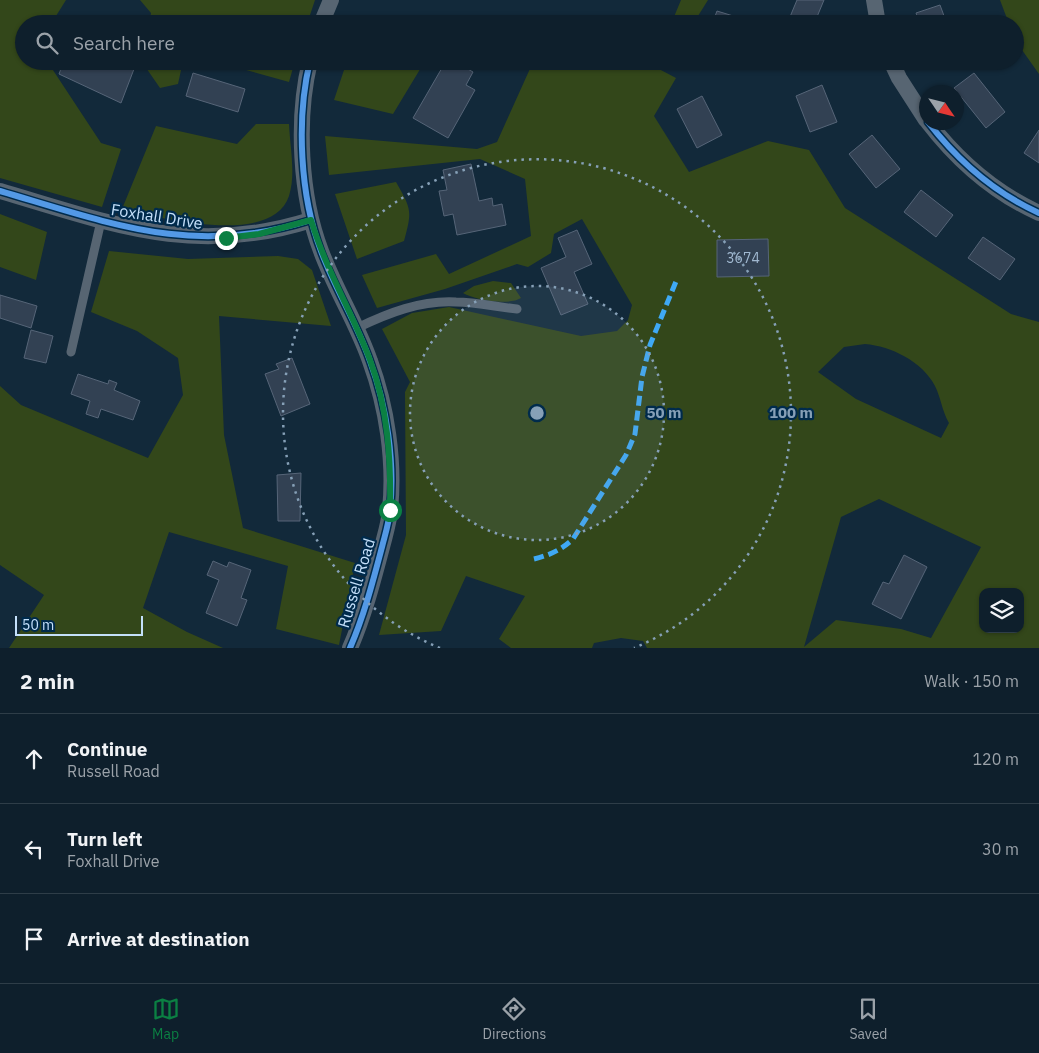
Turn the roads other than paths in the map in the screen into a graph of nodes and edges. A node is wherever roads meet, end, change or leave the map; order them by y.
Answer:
1 (331, 0) edge
2 (874, 0) edge
3 (325, 15) edge
4 (876, 15) edge
5 (309, 70) edge
6 (896, 70) edge
7 (919, 109) edge
8 (934, 130) edge
9 (0, 190) edge
10 (1039, 213) edge
11 (311, 220) junction
12 (101, 221) junction
13 (517, 309) dead end
14 (357, 328) junction
15 (72, 352) dead end
16 (350, 648) edge

1 - 3 street
2 - 4 street
5 - 11 street, Russell Road
6 - 7 street
8 - 10 street
9 - 12 street, Foxhall Drive
11 - 12 street, Foxhall Drive
11 - 14 street, Russell Road
12 - 15 lane
13 - 14 lane
14 - 16 street, Russell Road

